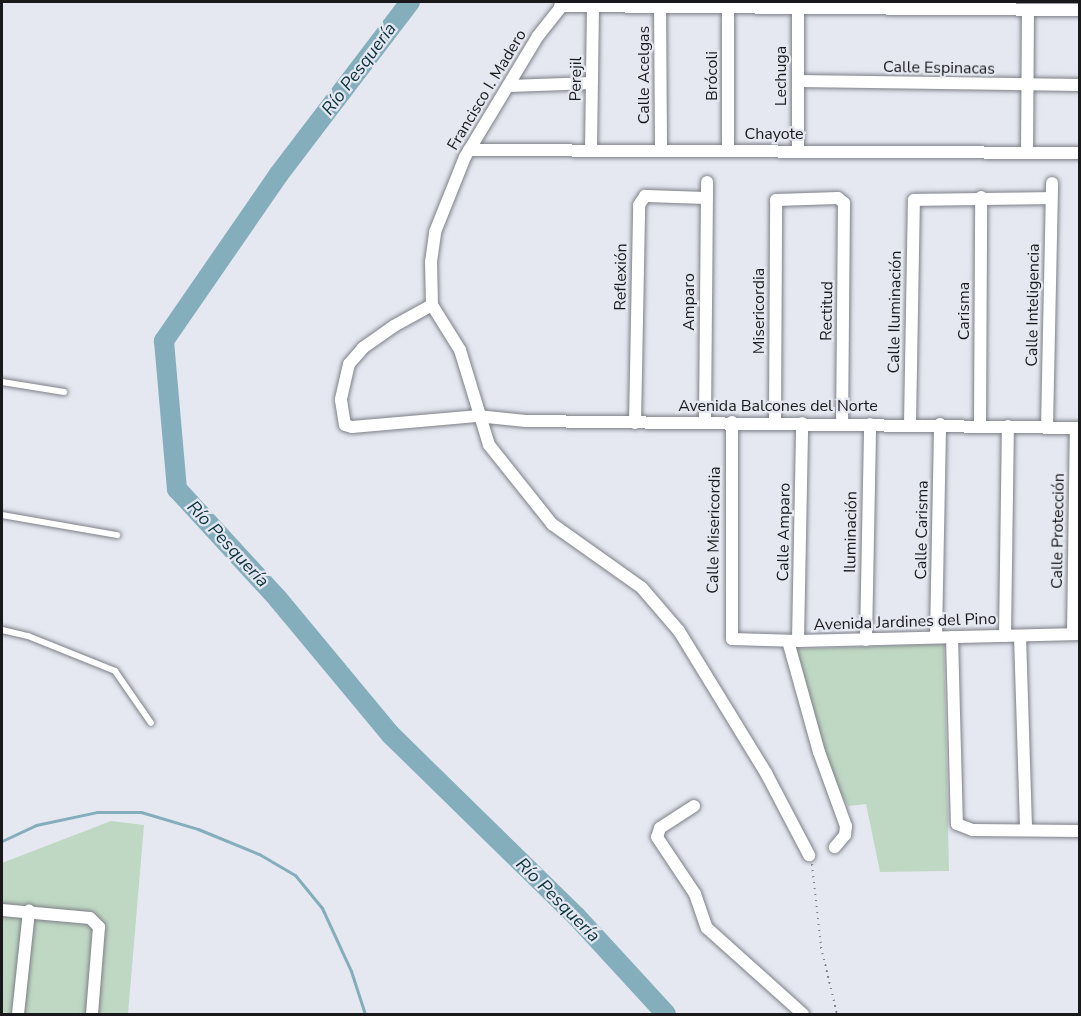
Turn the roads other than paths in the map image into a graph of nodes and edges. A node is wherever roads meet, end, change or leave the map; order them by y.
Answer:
1 (563, 4) edge
2 (660, 4) edge
3 (728, 5) edge
4 (798, 5) edge
5 (867, 5) edge
6 (936, 5) edge
7 (1004, 6) edge
8 (1076, 7) edge
9 (593, 8) junction
10 (1028, 11) junction
11 (798, 81) junction
12 (592, 82) junction
13 (1080, 85) edge
14 (509, 86) junction
15 (1026, 86) junction
16 (661, 149) junction
17 (469, 150) junction
18 (591, 150) junction
19 (728, 150) junction
20 (798, 150) junction
21 (1027, 153) junction
22 (1080, 153) edge
23 (707, 182) dead end
24 (1052, 183) dead end
25 (981, 197) junction
26 (706, 198) junction
27 (1051, 198) junction
28 (842, 199) joint
29 (432, 305) junction
30 (2, 382) edge
31 (64, 392) dead end
32 (477, 416) junction
33 (705, 422) junction
34 (732, 422) junction
35 (775, 422) junction
36 (635, 423) junction
37 (802, 423) junction
38 (842, 424) junction
39 (870, 424) junction
40 (910, 424) junction
41 (940, 424) junction
42 (980, 425) junction
43 (1008, 426) junction
44 (1047, 427) junction
45 (1078, 428) edge
46 (2, 515) edge
47 (117, 535) dead end
48 (2, 630) edge
49 (1076, 634) edge
50 (952, 636) junction
51 (1005, 636) junction
52 (1020, 636) junction
53 (936, 637) junction
54 (732, 639) joint
55 (866, 640) junction
56 (793, 641) junction
57 (151, 723) dead end
58 (694, 806) dead end
59 (1026, 830) junction
60 (1080, 831) edge
61 (835, 847) dead end
62 (809, 855) road end
63 (2, 910) edge
64 (29, 911) junction
65 (18, 1014) edge
66 (92, 1014) edge
67 (803, 1014) edge

1 - 9 street
1 - 14 street, Francisco I. Madero
2 - 3 street
2 - 9 street
2 - 16 street, Calle Acelgas
3 - 4 street
3 - 19 street, Brócoli
4 - 5 street
4 - 11 street, Lechuga
5 - 6 street
6 - 7 street
7 - 10 street
8 - 10 street
9 - 12 street, Perejil
10 - 15 street
11 - 15 street, Calle Espinacas
11 - 20 street, Lechuga
12 - 14 street
12 - 18 street, Perejil
13 - 15 street, Calle Espinacas
14 - 17 street, Francisco I. Madero
15 - 21 street
16 - 18 street, Chayote
16 - 19 street, Chayote
17 - 18 street, Chayote
17 - 29 street, Francisco I. Madero
19 - 20 street, Chayote
20 - 21 street, Chayote
21 - 22 street, Chayote
23 - 26 street, Amparo
24 - 27 street, Calle Inteligencia
25 - 27 street
25 - 40 street, Calle Iluminación
25 - 42 street, Carisma
26 - 33 street, Amparo
26 - 36 street, Reflexión
27 - 44 street, Calle Inteligencia
28 - 35 street, Misericordia
28 - 38 street, Rectitud
29 - 32 street
29 - 32 street, Avenida Balcones del Norte
30 - 31 lane
32 - 36 street, Avenida Balcones del Norte
32 - 62 street
33 - 34 street, Avenida Balcones del Norte
33 - 36 street, Avenida Balcones del Norte
34 - 35 street, Avenida Balcones del Norte
34 - 54 street, Calle Misericordia
35 - 37 street, Avenida Balcones del Norte
37 - 38 street, Avenida Balcones del Norte
37 - 56 street, Calle Amparo
38 - 39 street, Avenida Balcones del Norte
39 - 40 street, Avenida Balcones del Norte
39 - 55 street, Iluminación
40 - 41 street, Avenida Balcones del Norte
41 - 42 street, Avenida Balcones del Norte
41 - 53 street, Calle Carisma
42 - 43 street, Avenida Balcones del Norte
43 - 44 street, Avenida Balcones del Norte
43 - 51 street
44 - 45 street, Avenida Balcones del Norte
45 - 49 street, Calle Protección
46 - 47 lane
48 - 57 lane
49 - 52 street, Avenida Jardines del Pino
50 - 51 street, Avenida Jardines del Pino
50 - 53 street, Avenida Jardines del Pino
50 - 59 street
51 - 52 street, Avenida Jardines del Pino
52 - 59 street
53 - 55 street, Avenida Jardines del Pino
54 - 56 street, Avenida Jardines del Pino
55 - 56 street, Avenida Jardines del Pino
56 - 61 street, Calle Amparo
58 - 67 street
59 - 60 street
63 - 64 street
64 - 65 street
64 - 66 street

